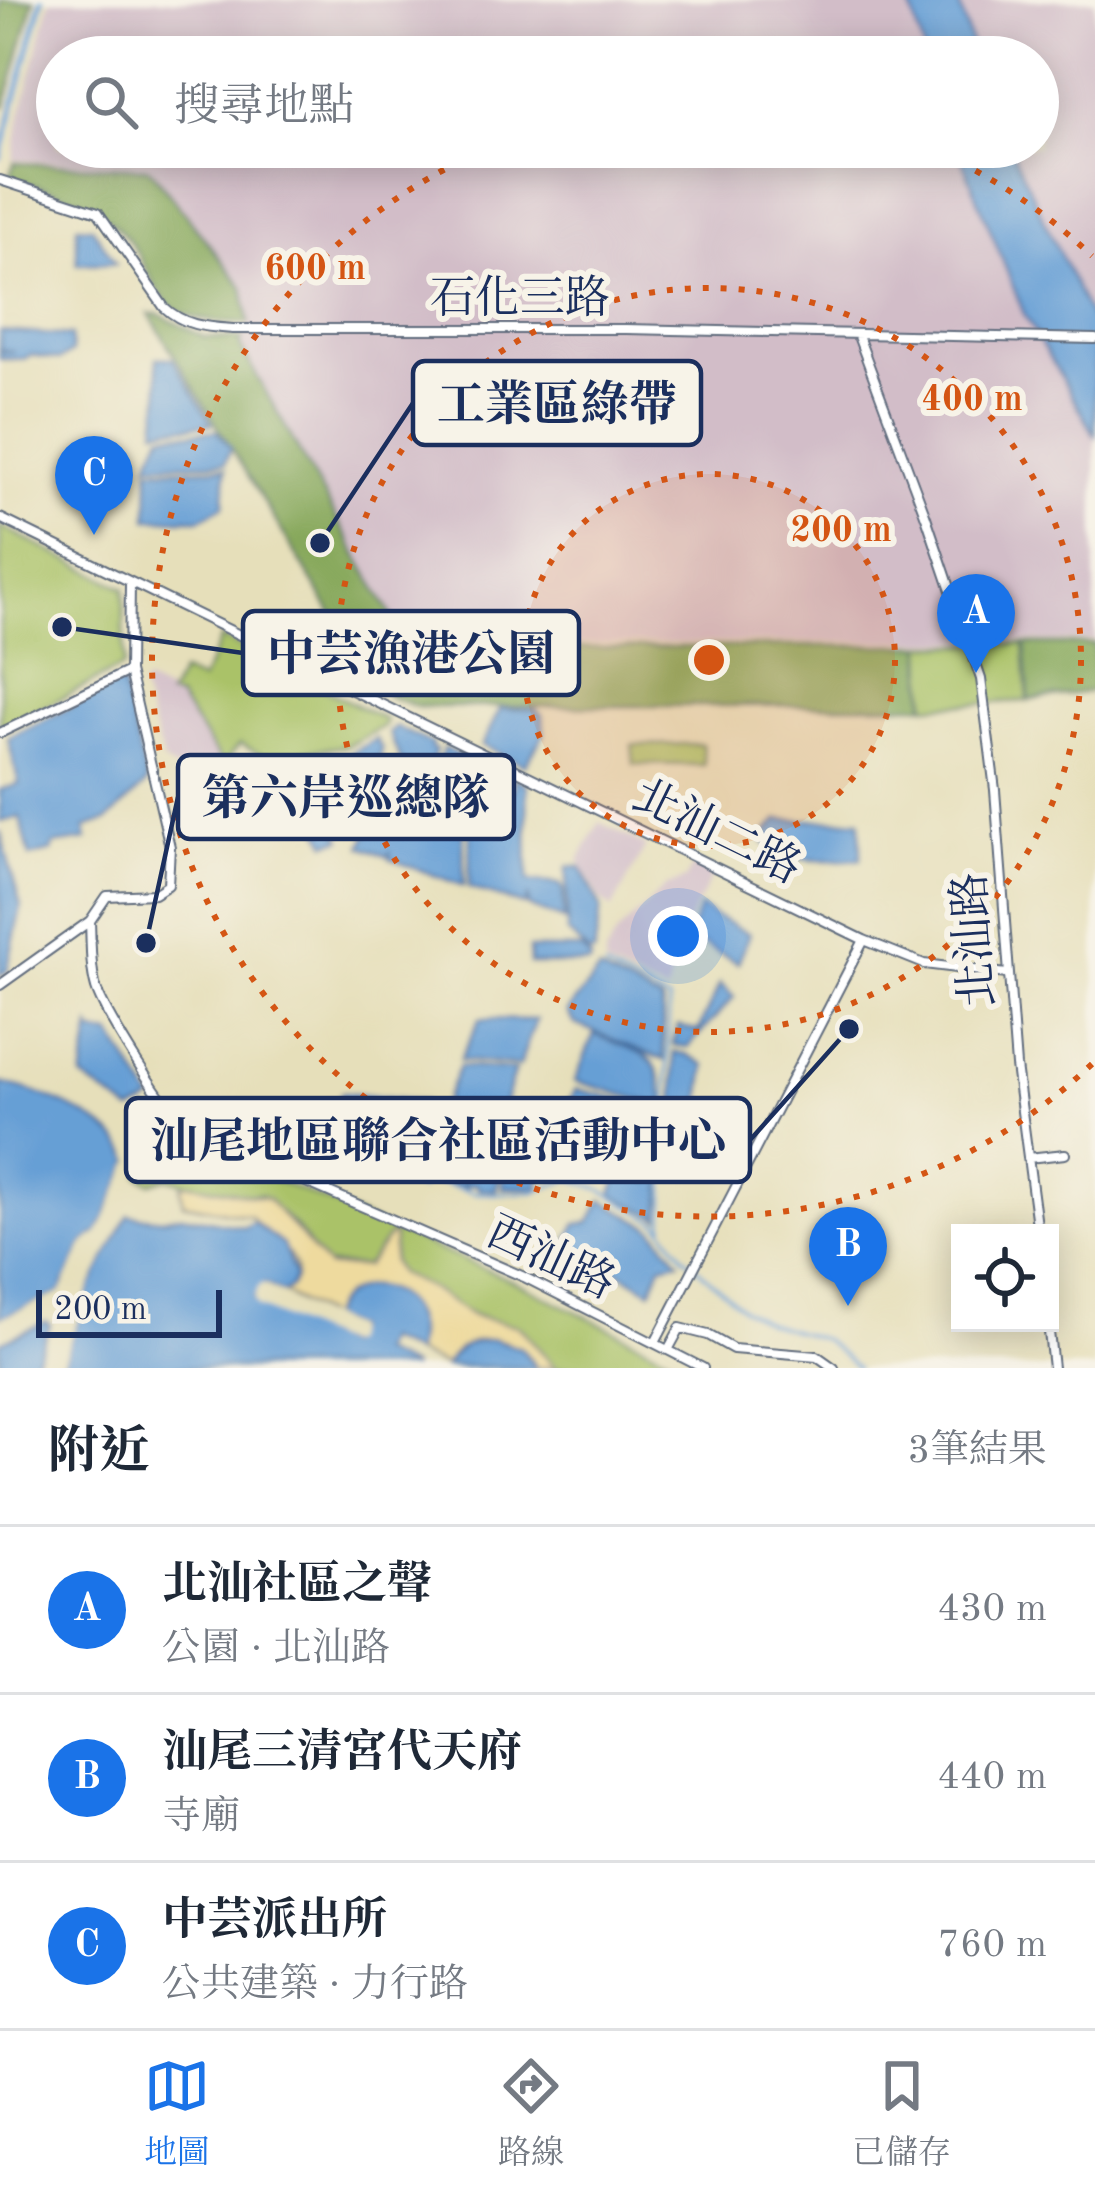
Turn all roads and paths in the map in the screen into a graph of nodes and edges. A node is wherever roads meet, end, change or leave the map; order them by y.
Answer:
1 (3, 181) edge
2 (858, 336) junction
3 (1095, 340) edge
4 (0, 518) edge
5 (130, 581) junction
6 (129, 670) junction
7 (0, 733) edge
8 (90, 921) junction
9 (864, 940) junction
10 (1007, 974) junction
11 (0, 986) edge
12 (1065, 1154) dead end
13 (1028, 1158) junction
14 (1037, 1224) edge
15 (668, 1321) junction
16 (680, 1328) junction
17 (1049, 1332) edge
18 (655, 1343) junction
19 (668, 1350) junction
20 (703, 1368) edge
21 (834, 1368) edge
22 (1053, 1368) edge

1 - 2 street, 石化三路
2 - 3 street, 石化三路
2 - 10 street, 北汕路
4 - 5 street, 北汕二路
5 - 6 street
5 - 9 street, 北汕二路
6 - 7 street
6 - 8 street
8 - 11 street
8 - 18 street, 西汕路
9 - 10 street, 北汕二路
9 - 15 street
10 - 13 street, 北汕路
12 - 13 street
13 - 14 street, 北汕路
15 - 16 street
15 - 18 street
16 - 19 street
16 - 21 street
17 - 22 street
18 - 19 street, 西汕路
19 - 20 street, 西汕路

